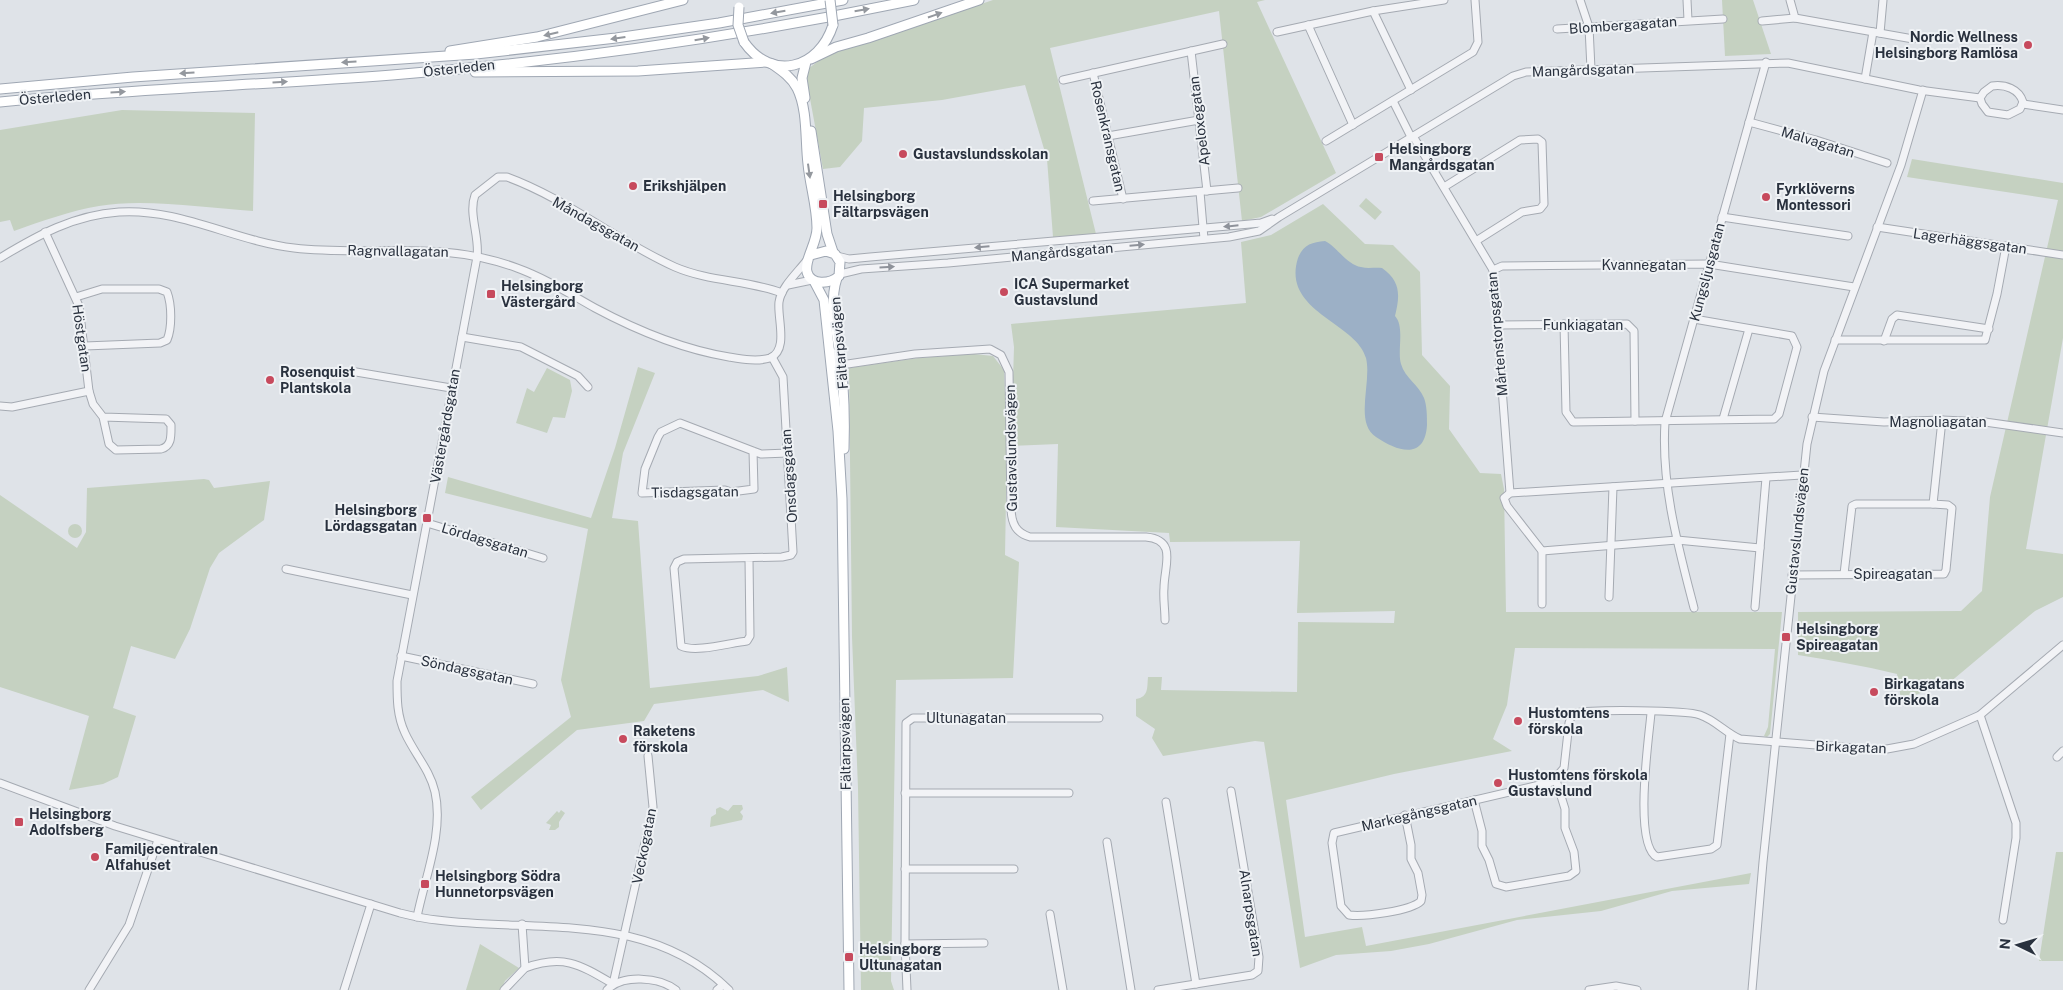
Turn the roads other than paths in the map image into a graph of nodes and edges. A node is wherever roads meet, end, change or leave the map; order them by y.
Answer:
1 (683, 0) edge
2 (830, 0) edge
3 (843, 0) edge
4 (914, 0) edge
5 (979, 0) edge
6 (1444, 0) edge
7 (1475, 0) edge
8 (1580, 0) edge
9 (1688, 0) edge
10 (1790, 0) edge
11 (1883, 0) edge
12 (740, 4) edge
13 (1373, 11) junction
14 (1795, 18) junction
15 (1723, 19) dead end
16 (1688, 20) junction
17 (1762, 21) dead end
18 (1308, 25) junction
19 (1589, 27) junction
20 (1557, 29) dead end
21 (1277, 32) dead end
22 (1877, 32) junction
23 (1912, 39) dead end
24 (1223, 44) dead end
25 (1191, 51) junction
26 (398, 59) junction
27 (808, 60) junction
28 (1766, 62) junction
29 (769, 63) junction
30 (1592, 70) junction
31 (432, 71) junction
32 (1093, 73) junction
33 (1865, 79) junction
34 (1064, 80) dead end
35 (0, 89) edge
36 (1411, 90) junction
37 (1924, 90) junction
38 (1980, 98) junction
39 (1393, 101) junction
40 (0, 102) edge
41 (2022, 104) junction
42 (2063, 110) edge
43 (1199, 120) junction
44 (1749, 122) junction
45 (1353, 125) junction
46 (1108, 136) junction
47 (1412, 137) junction
48 (1326, 141) dead end
49 (1887, 163) dead end
50 (1444, 187) junction
51 (1238, 188) dead end
52 (1203, 191) junction
53 (1123, 199) junction
54 (1093, 201) dead end
55 (1279, 217) junction
56 (1722, 217) junction
57 (1877, 227) junction
58 (1203, 228) junction
59 (45, 232) junction
60 (1848, 236) dead end
61 (1204, 239) junction
62 (1476, 241) junction
63 (2006, 246) junction
64 (835, 254) junction
65 (2063, 254) edge
66 (477, 256) junction
67 (809, 257) junction
68 (0, 258) edge
69 (1708, 264) junction
70 (1493, 270) junction
71 (839, 276) junction
72 (813, 280) junction
73 (788, 286) junction
74 (1854, 287) junction
75 (782, 293) junction
76 (76, 297) junction
77 (1694, 319) junction
78 (1564, 324) junction
79 (1498, 325) junction
80 (1749, 329) junction
81 (1989, 329) junction
82 (462, 337) junction
83 (1835, 340) junction
84 (1884, 341) junction
85 (85, 346) junction
86 (830, 347) junction
87 (772, 357) junction
88 (841, 364) junction
89 (356, 372) dead end
90 (588, 387) dead end
91 (451, 388) junction
92 (89, 391) junction
93 (0, 406) edge
94 (103, 417) junction
95 (1812, 417) junction
96 (1723, 419) junction
97 (1942, 420) junction
98 (1635, 421) junction
99 (1665, 422) junction
100 (2063, 434) edge
101 (753, 451) junction
102 (788, 453) junction
103 (1802, 475) junction
104 (1766, 478) junction
105 (1666, 484) junction
106 (1613, 487) junction
107 (1507, 495) junction
108 (842, 499) junction
109 (1934, 504) junction
110 (426, 523) junction
111 (1677, 540) junction
112 (1611, 546) junction
113 (1760, 548) junction
114 (1542, 551) junction
115 (543, 558) dead end
116 (749, 559) junction
117 (286, 569) dead end
118 (1844, 574) junction
119 (1792, 575) junction
120 (412, 595) junction
121 (1609, 598) dead end
122 (1542, 604) dead end
123 (1755, 607) dead end
124 (1694, 608) dead end
125 (1165, 620) dead end
126 (2063, 645) edge
127 (401, 656) junction
128 (533, 684) dead end
129 (1651, 713) junction
130 (1980, 715) junction
131 (1099, 718) dead end
132 (1730, 734) junction
133 (1775, 743) junction
134 (2063, 751) edge
135 (648, 756) dead end
136 (2056, 757) dead end
137 (1556, 780) junction
138 (0, 783) edge
139 (1231, 791) dead end
140 (1069, 793) dead end
141 (905, 794) junction
142 (1474, 800) junction
143 (1166, 802) dead end
144 (1405, 815) junction
145 (158, 840) junction
146 (1107, 842) dead end
147 (1014, 869) dead end
148 (905, 870) junction
149 (370, 904) junction
150 (1050, 914) dead end
151 (417, 916) junction
152 (2002, 920) dead end
153 (522, 924) junction
154 (624, 934) junction
155 (984, 943) dead end
156 (904, 944) junction
157 (524, 968) junction
158 (613, 984) junction
159 (1196, 984) junction
160 (726, 987) edge
161 (89, 990) edge
162 (344, 990) edge
163 (504, 990) edge
164 (607, 990) edge
165 (676, 990) edge
166 (717, 990) edge
167 (849, 990) edge
168 (907, 990) edge
169 (1063, 990) edge
170 (1131, 990) edge
171 (1158, 990) edge
172 (1589, 990) edge
173 (1637, 990) edge
174 (1752, 990) edge

1 -> 26 main road
2 - 27 main road, bridge
3 -> 26 main road, Österleden
31 -> 4 main road, Österleden
27 -> 5 main road
6 - 13 street
7 - 36 street
8 - 19 street
9 - 16 street, Blombergagatan
10 - 14 street
11 - 22 street
12 - 29 main road, bridge
13 - 18 street
13 - 36 street
14 - 17 street
14 - 22 street
15 - 16 street, Blombergagatan
16 - 19 street, Blombergagatan
18 - 21 street
18 - 45 street
19 - 20 street, Blombergagatan
19 - 30 street
22 - 23 street
22 - 33 street
24 - 25 street
25 - 32 street
25 - 43 street, Apeloxegatan
26 -> 35 main road, Österleden
27 - 29 main road
27 - 64 main road
28 - 30 street, Mangårdsgatan
28 - 33 street, Mangårdsgatan
28 - 44 street, Kungsljusgatan
29 - 31 main road
29 -> 67 main road
30 - 47 street, Mangårdsgatan
40 -> 31 main road, Österleden
32 - 34 street
32 - 46 street, Rosenkransgatan
33 - 37 street, Mangårdsgatan
36 - 39 street
37 - 38 street, Mangårdsgatan
37 - 57 street, Gustavslundsvägen
38 - 41 street
38 - 41 street
39 - 45 street
39 - 47 street, Mårtenstorpsgatan
41 - 42 street
43 - 46 street
43 - 52 street, Apeloxegatan
44 - 49 street, Malvagatan
44 - 56 street, Kungsljusgatan
45 - 48 street
46 - 53 street, Rosenkransgatan
47 - 50 street, Mårtenstorpsgatan
47 - 55 street, Mangårdsgatan
50 - 62 street, Mårtenstorpsgatan
50 - 62 street
51 - 52 street, Rosenkransgatan
52 - 53 street, Rosenkransgatan
52 - 58 street, Apeloxegatan
53 - 54 street, Rosenkransgatan
55 -> 58 street, Mangårdsgatan
55 - 61 street, Mangårdsgatan
56 - 60 street
56 - 69 street, Kungsljusgatan
57 - 63 street, Lagerhäggsgatan
57 - 74 street, Gustavslundsvägen
58 - 61 street, Apeloxegatan
58 -> 64 street, Mangårdsgatan
59 - 66 street, Ragnvallagatan
59 - 68 street, Ragnvallagatan
59 - 76 street, Höstgatan
71 -> 61 street, Mangårdsgatan
62 - 70 street, Mårtenstorpsgatan
63 - 65 street, Lagerhäggsgatan
63 - 81 street
64 - 67 main road
64 - 71 main road
66 - 75 street, Måndagsgatan
66 - 82 street, Västergårdsgatan
66 - 87 street, Ragnvallagatan
67 - 72 main road
67 - 73 street
69 - 70 street, Kvannegatan
69 - 74 street, Kvannegatan
69 - 77 street, Kungsljusgatan
70 - 79 street, Mårtenstorpsgatan
71 - 72 main road
71 - 88 main road, Fältarpsvägen
72 - 73 street
72 - 86 main road, Fältarpsvägen
73 - 75 street
74 - 83 street, Gustavslundsvägen
75 - 87 street
76 - 85 street, Höstgatan
76 - 85 street
77 - 80 street
77 - 99 street, Kungsljusgatan
78 - 79 street, Funkiagatan
78 - 98 street
78 - 98 street, Funkiagatan
79 - 107 street, Mårtenstorpsgatan
80 - 96 street
80 - 96 street
81 - 84 street
81 - 84 street
82 - 90 street
82 - 91 street, Västergårdsgatan
83 - 84 street
83 - 95 street, Gustavslundsvägen
85 - 92 street, Höstgatan
86 - 88 street
86 - 108 main road, Fältarpsvägen
87 - 102 street, Onsdagsgatan
88 - 108 main road, Fältarpsvägen
88 - 125 street, Gustavslundsvägen
89 - 91 street
91 - 110 street, Västergårdsgatan
92 - 93 street, Höstgatan
92 - 94 street
94 - 94 street
95 - 97 street, Magnoliagatan
95 - 103 street, Gustavslundsvägen
96 - 99 street
97 - 100 street, Magnoliagatan
97 - 109 street
98 - 99 street
99 - 105 street, Kungsljusgatan
101 - 101 street, Tisdagsgatan
101 - 102 street, Tisdagsgatan
102 - 116 street, Onsdagsgatan
103 - 104 street
103 - 119 street, Gustavslundsvägen
104 - 105 street
104 - 113 street
105 - 106 street
105 - 111 street, Kungsljusgatan
106 - 107 street
106 - 112 street
107 - 114 street
108 - 167 main road, Fältarpsvägen
109 - 118 street, Spireagatan
109 - 118 street, Spireagatan
110 - 115 street, Lördagsgatan
110 - 120 street, Västergårdsgatan
111 - 112 street
111 - 113 street
111 - 124 street, Kungsljusgatan
112 - 114 street
112 - 121 street
113 - 123 street
114 - 122 street
116 - 116 street, Onsdagsgatan
117 - 120 street
118 - 119 street, Spireagatan
119 - 133 street, Gustavslundsvägen
120 - 127 street, Västergårdsgatan
126 - 130 street, Birkagatan
127 - 128 street, Söndagsgatan
127 - 151 street, Västergårdsgatan
129 - 132 street
129 - 132 street
129 - 137 street
130 - 133 street, Birkagatan
130 - 152 street
131 - 141 street, Ultunagatan
132 - 133 street
133 - 174 street, Gustavslundsvägen
134 - 136 street
135 - 154 street, Veckogatan
137 - 142 street, Markegångsgatan
137 - 142 street
138 - 145 street
139 - 159 street, Alnarpsgatan
140 - 141 street
141 - 148 street, Ultunagatan
142 - 144 street, Markegångsgatan
143 - 159 street
144 - 144 street, Markegångsgatan
145 - 149 street
145 - 161 street
146 - 170 street
147 - 148 street
148 - 156 street, Ultunagatan
149 - 151 street
149 - 162 street
150 - 169 street
151 - 153 street
153 - 154 street
153 - 157 street
154 - 158 street, Veckogatan
154 - 160 street
155 - 156 street
156 - 168 street, Ultunagatan
157 - 158 street
157 - 163 street
158 - 164 street
158 - 165 street
159 - 171 street, Alnarpsgatan
160 - 166 street
172 - 173 street

